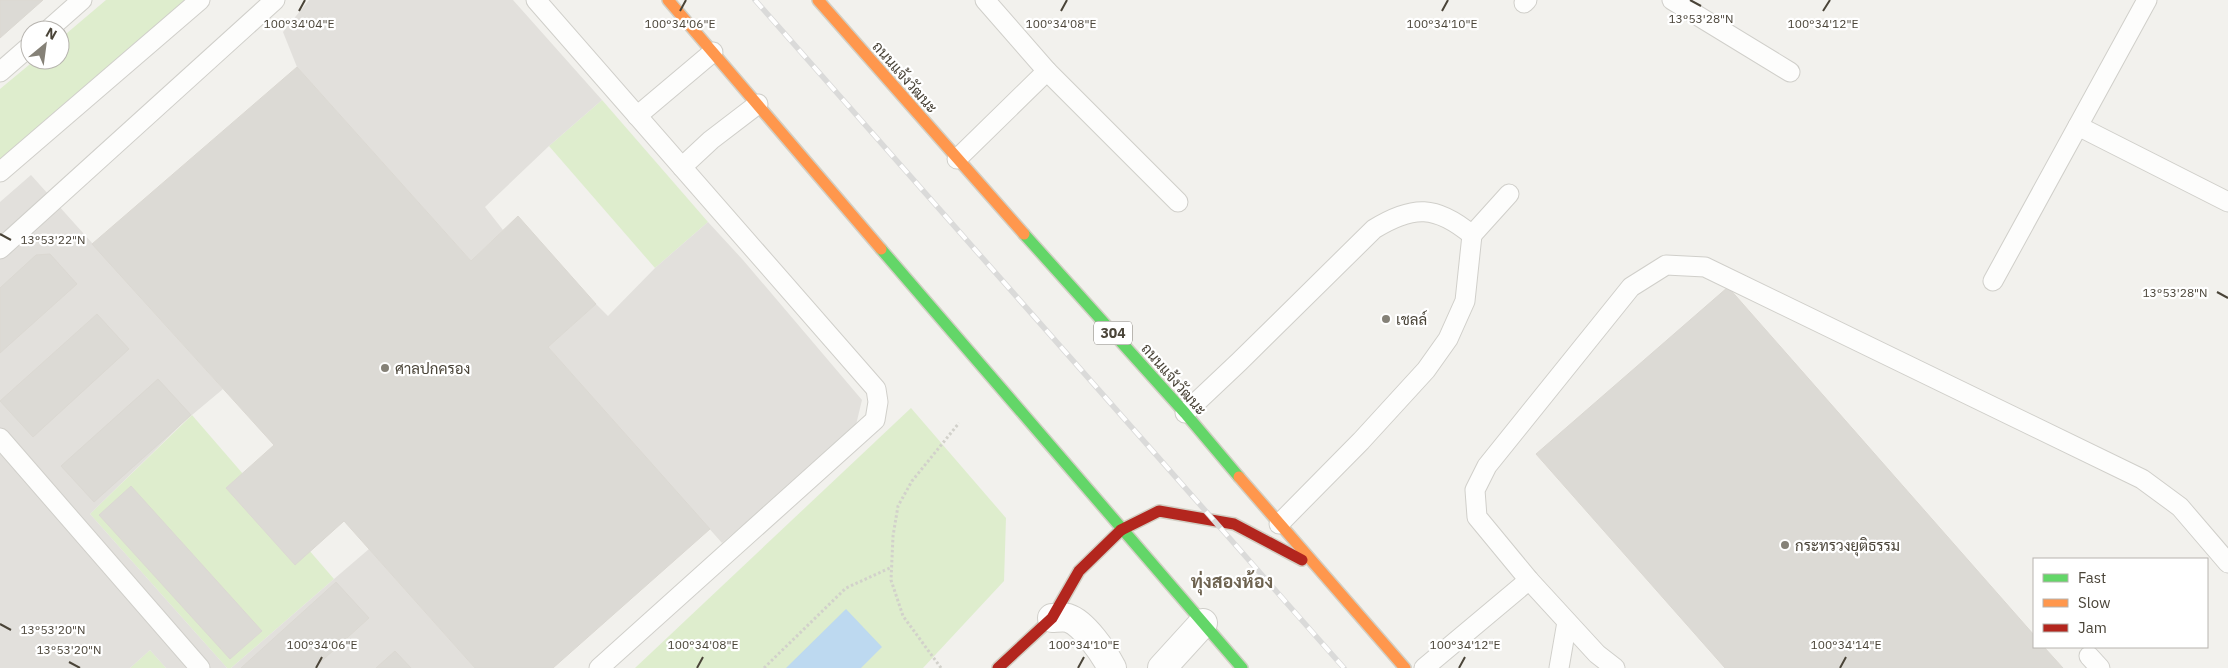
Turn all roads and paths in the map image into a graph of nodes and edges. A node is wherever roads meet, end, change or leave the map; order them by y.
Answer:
1 (82, 0) edge
2 (200, 0) edge
3 (275, 0) edge
4 (536, 0) edge
5 (668, 0) edge
6 (818, 0) edge
7 (985, 0) edge
8 (1672, 0) edge
9 (2147, 0) edge
10 (59, 20) edge
11 (713, 52) junction
12 (20, 55) edge
13 (0, 72) edge
14 (1047, 72) junction
15 (1790, 72) dead end
16 (758, 104) junction
17 (637, 116) junction
18 (2078, 126) junction
19 (957, 159) junction
20 (682, 167) junction
21 (0, 172) edge
22 (1509, 194) dead end
23 (1178, 202) dead end
24 (2228, 202) edge
25 (1472, 235) junction
26 (0, 249) edge
27 (1993, 281) dead end
28 (1185, 413) junction
29 (959, 423) dead end
30 (0, 438) edge
31 (1279, 524) junction
32 (1121, 530) junction
33 (2228, 563) edge
34 (892, 567) junction
35 (1316, 567) junction
36 (1529, 580) junction
37 (1052, 618) junction
38 (1567, 622) junction
39 (1203, 623) junction
40 (200, 668) edge
41 (599, 668) edge
42 (764, 668) edge
43 (941, 668) edge
44 (998, 668) edge
45 (1112, 668) edge
46 (1162, 668) edge
47 (1242, 668) edge
48 (1405, 668) edge
49 (1424, 668) edge
50 (1559, 668) edge
51 (1615, 668) edge

1 - 10 lane
2 - 21 lane
3 - 26 lane
4 - 17 lane
5 - 11 main road
6 - 19 main road, ถนนแจ้งวัฒนะ / 304
7 - 14 lane
8 - 15 lane
9 - 18 lane
11 - 16 main road
11 - 17 lane
12 - 13 lane
14 - 19 lane
14 - 23 lane
16 - 20 lane
16 - 32 main road
17 - 20 lane
18 - 24 lane
18 - 27 lane
19 - 28 main road, ถนนแจ้งวัฒนะ / 304
20 - 41 lane
22 - 25 lane
25 - 28 lane
25 - 31 lane
28 - 31 main road, ถนนแจ้งวัฒนะ / 304
29 - 34 path
30 - 40 lane
31 - 35 main road, ถนนแจ้งวัฒนะ / 304
32 - 35 main road
32 - 37 main road
32 - 39 main road
33 - 36 lane
34 - 42 path
34 - 43 path
35 - 48 main road, ถนนแจ้งวัฒนะ / 304
36 - 38 lane
36 - 49 lane
37 - 44 main road
37 - 45 street
38 - 50 lane
38 - 51 lane
39 - 46 street
39 - 47 main road

